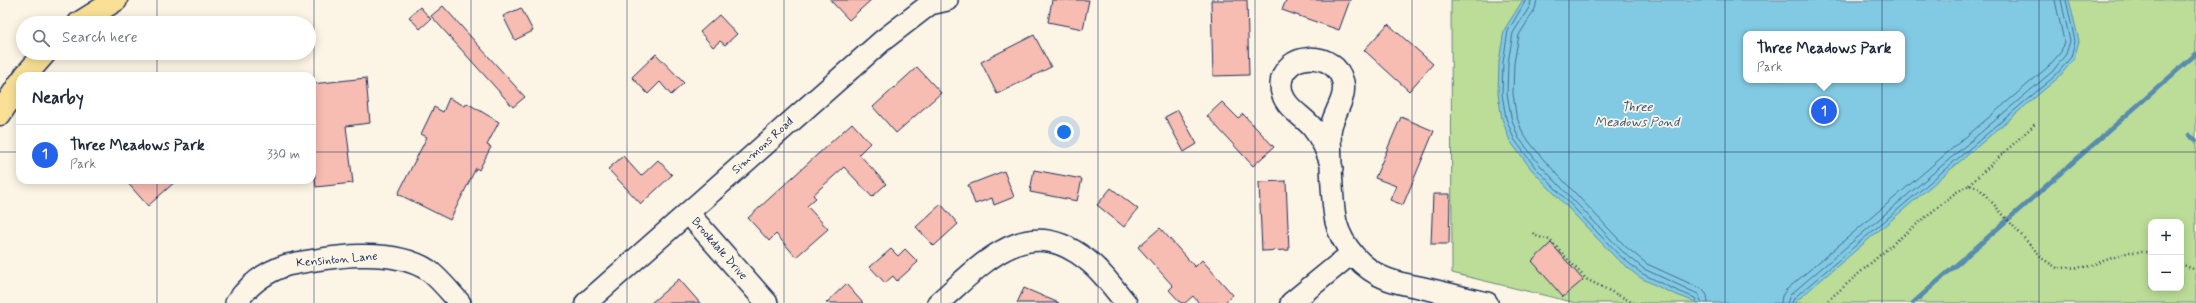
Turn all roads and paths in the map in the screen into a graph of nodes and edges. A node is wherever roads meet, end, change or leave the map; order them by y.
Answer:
1 (116, 0) edge
2 (947, 0) edge
3 (90, 16) edge
4 (39, 60) edge
5 (28, 72) edge
6 (16, 90) edge
7 (0, 114) edge
8 (2035, 124) dead end
9 (1332, 168) junction
10 (1969, 185) junction
11 (688, 213) junction
12 (1534, 233) dead end
13 (2148, 252) edge
14 (1352, 253) junction
15 (2184, 265) edge
16 (2196, 270) edge
17 (236, 303) edge
18 (460, 303) edge
19 (586, 303) edge
20 (766, 303) edge
21 (938, 303) edge
22 (1126, 303) edge
23 (1291, 303) edge
24 (1487, 303) edge
25 (1634, 303) edge
26 (1825, 303) edge

1 - 3 highway
2 - 11 street, Simmons Road
4 - 5 highway
6 - 7 highway
8 - 10 path
9 - 9 street
9 - 14 street
10 - 13 path
10 - 26 path
11 - 19 street, Simmons Road
11 - 20 street, Brookdale Drive
12 - 25 path
14 - 23 street
14 - 24 street
15 - 16 path
17 - 18 street, Kensinton Lane
21 - 22 street

